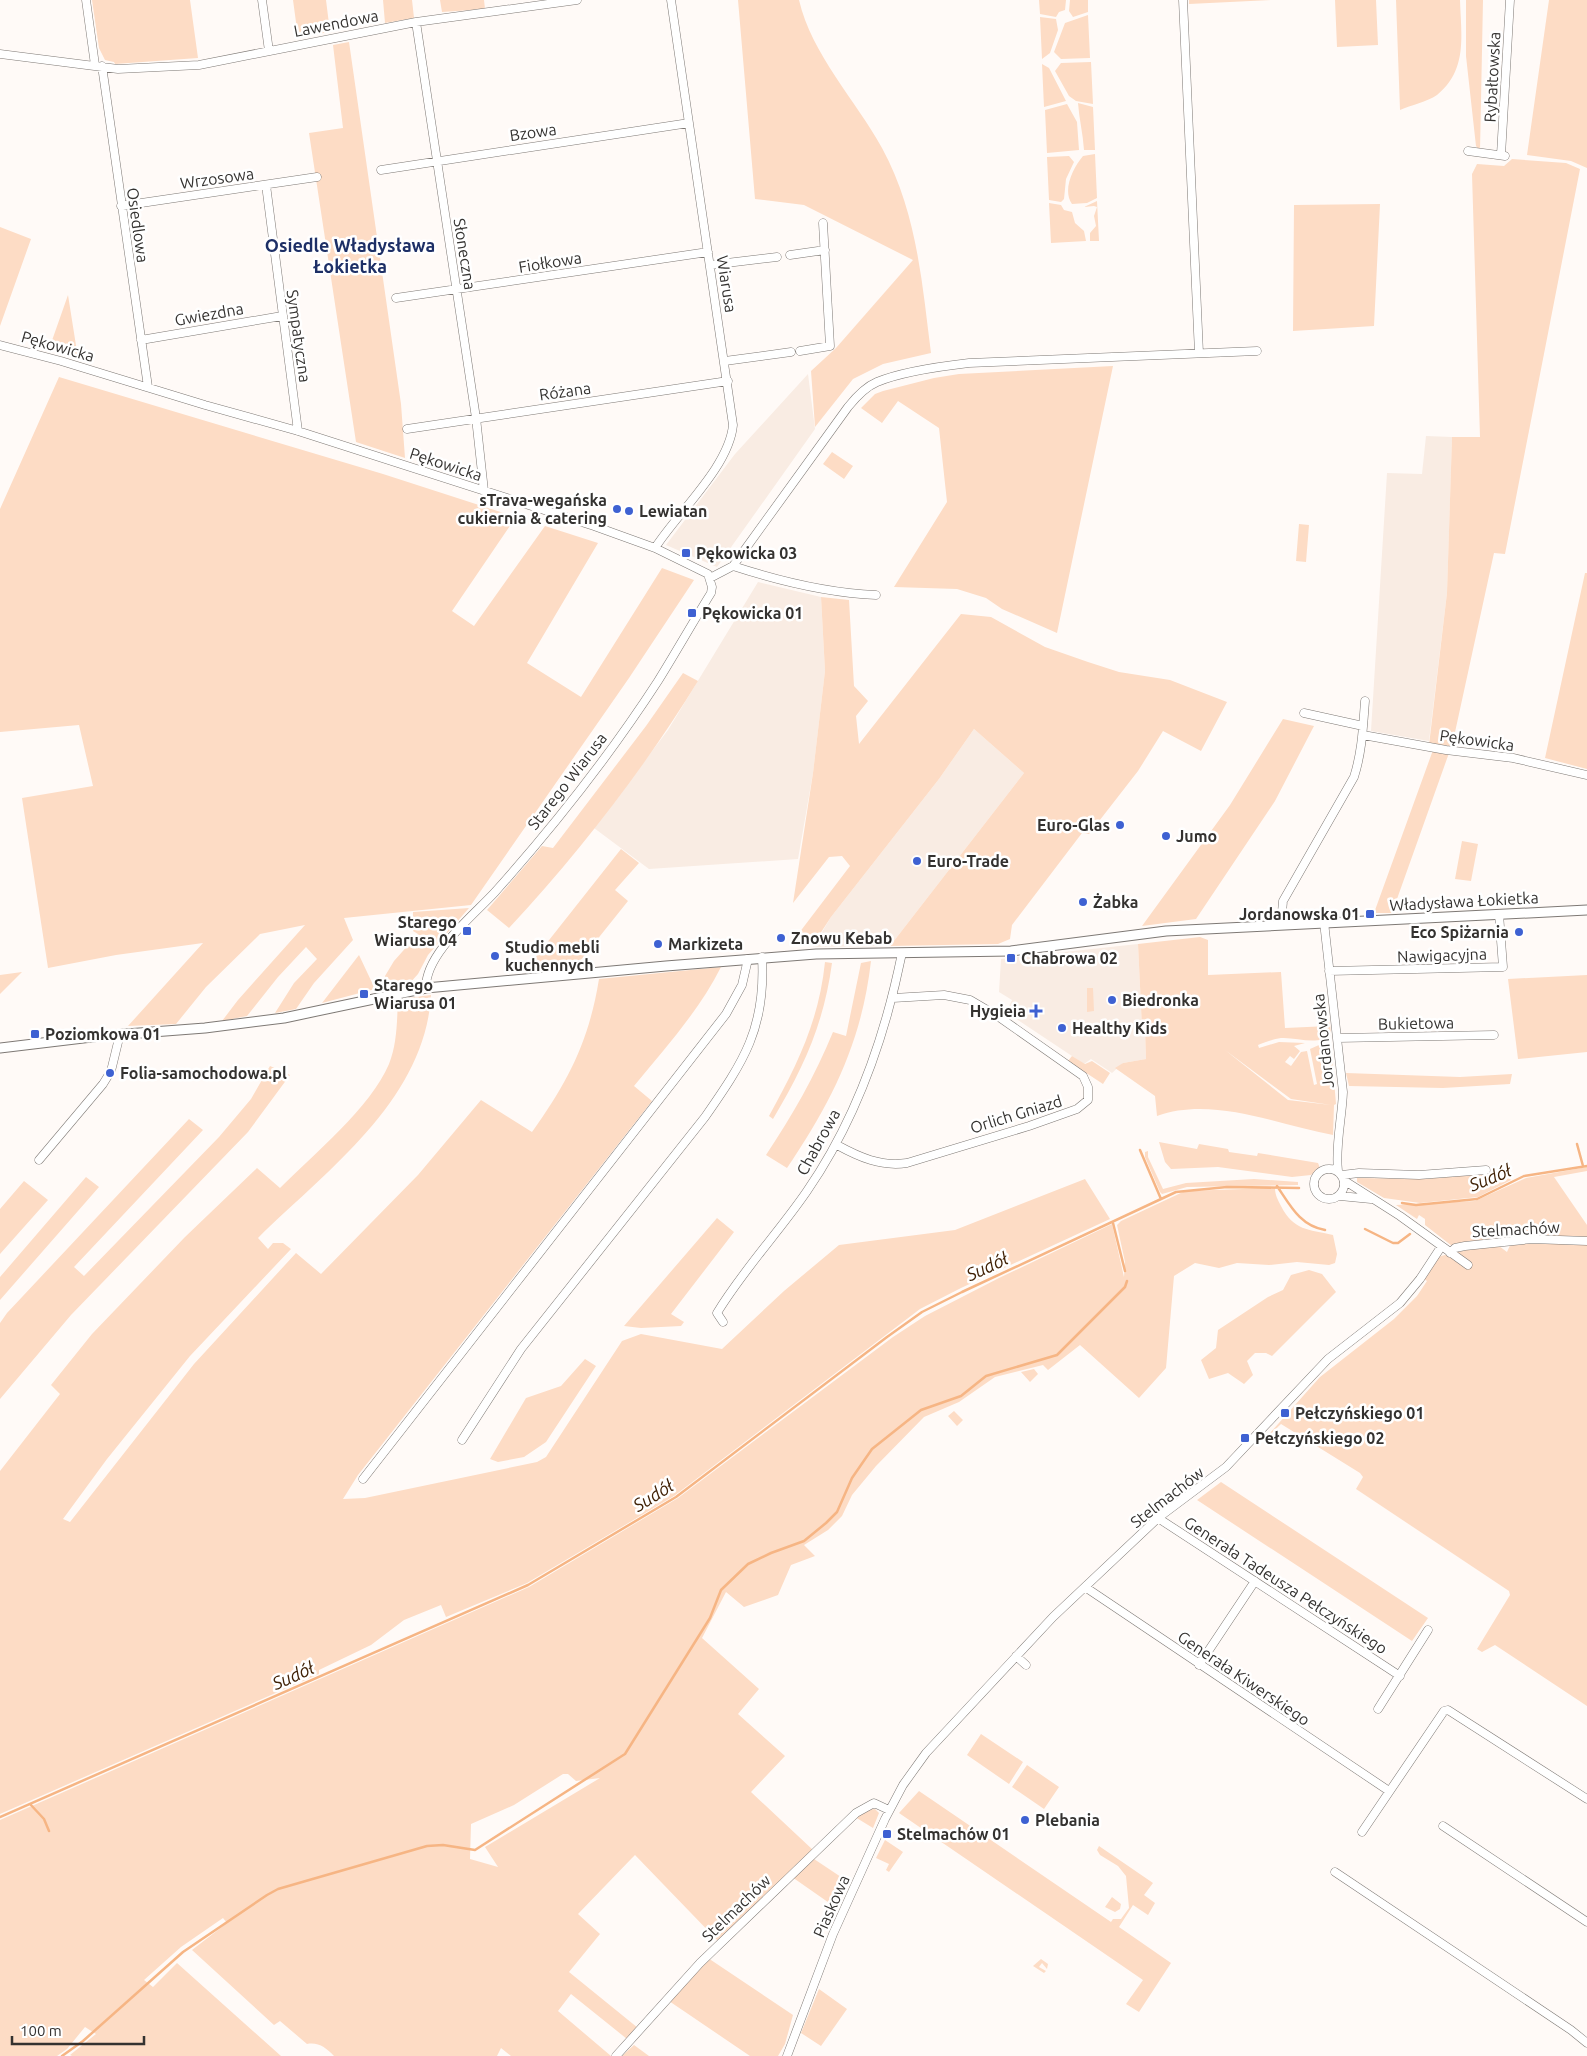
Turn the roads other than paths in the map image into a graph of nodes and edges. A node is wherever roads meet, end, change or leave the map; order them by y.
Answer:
1 (86, 0) edge
2 (262, 0) edge
3 (577, 0) edge
4 (670, 0) edge
5 (1183, 0) edge
6 (1510, 0) edge
7 (416, 22) junction
8 (269, 51) junction
9 (0, 54) edge
10 (98, 66) junction
11 (689, 123) junction
12 (1468, 151) dead end
13 (437, 160) junction
14 (381, 170) dead end
15 (317, 177) dead end
16 (266, 185) junction
17 (121, 206) junction
18 (823, 223) dead end
19 (825, 250) junction
20 (708, 252) junction
21 (790, 255) dead end
22 (777, 256) dead end
23 (710, 265) junction
24 (457, 290) junction
25 (396, 298) dead end
26 (282, 316) junction
27 (141, 340) junction
28 (0, 345) edge
29 (800, 351) dead end
30 (1257, 351) dead end
31 (791, 352) dead end
32 (1199, 354) junction
33 (725, 361) junction
34 (728, 381) junction
35 (148, 387) junction
36 (476, 418) junction
37 (406, 429) dead end
38 (298, 431) junction
39 (484, 491) junction
40 (654, 548) junction
41 (733, 566) junction
42 (710, 578) junction
43 (876, 595) dead end
44 (1365, 701) dead end
45 (1304, 713) dead end
46 (1363, 726) junction
47 (1363, 735) junction
48 (1587, 775) edge
49 (1587, 910) edge
50 (1499, 914) junction
51 (1324, 922) junction
52 (1281, 924) junction
53 (902, 953) junction
54 (762, 957) junction
55 (748, 958) junction
56 (1330, 971) junction
57 (426, 988) junction
58 (893, 998) junction
59 (120, 1034) junction
60 (1494, 1035) dead end
61 (1338, 1038) junction
62 (0, 1048) edge
63 (837, 1145) junction
64 (1336, 1156) junction
65 (39, 1160) dead end
66 (1328, 1169) junction
67 (1486, 1170) dead end
68 (1342, 1176) junction
69 (1340, 1196) junction
70 (1373, 1200) junction
71 (1587, 1241) edge
72 (1441, 1247) junction
73 (1450, 1253) junction
74 (1468, 1265) dead end
75 (723, 1322) dead end
76 (462, 1440) dead end
77 (363, 1478) dead end
78 (1158, 1518) junction
79 (1254, 1581) junction
80 (1084, 1587) junction
81 (1428, 1630) dead end
82 (1016, 1656) junction
83 (1199, 1664) junction
84 (1026, 1665) dead end
85 (1400, 1676) junction
86 (1378, 1709) dead end
87 (912, 1772) joint
88 (1389, 1791) junction
89 (1587, 1799) edge
90 (889, 1810) junction
91 (1443, 1826) dead end
92 (1362, 1832) dead end
93 (1335, 1872) dead end
94 (1587, 1922) edge
95 (1587, 2043) edge
96 (616, 2056) edge
97 (787, 2056) edge

1 - 10 street, Osiedlowa
2 - 8 street
3 - 7 street, Lawendowa
4 - 11 street, Wiarusa
5 - 32 street
6 - 12 street, Rybałtowska
7 - 8 street, Lawendowa
7 - 13 street, Słoneczna
8 - 10 street, Lawendowa
9 - 10 street, Lawendowa
10 - 17 street, Osiedlowa
11 - 13 street, Bzowa
11 - 20 street, Wiarusa
13 - 14 street, Bzowa
13 - 24 street, Słoneczna
15 - 16 street, Wrzosowa
16 - 17 street, Wrzosowa
16 - 26 street, Sympatyczna
17 - 27 street, Osiedlowa
18 - 19 street
19 - 21 street
19 - 29 street
20 - 23 street, Wiarusa
20 - 24 street, Fiołkowa
22 - 23 street
23 - 33 street, Wiarusa
24 - 25 street, Fiołkowa
24 - 36 street, Słoneczna
26 - 27 street, Gwiezdna
26 - 38 street, Sympatyczna
27 - 35 street, Osiedlowa
28 - 35 street, Pękowicka
30 - 32 street
31 - 33 street
32 - 41 street
33 - 34 street, Wiarusa
34 - 36 street, Różana
34 - 40 street, Wiarusa
35 - 38 street, Pękowicka
36 - 37 street, Różana
36 - 39 street, Słoneczna
38 - 39 street, Pękowicka
39 - 40 street, Pękowicka
40 - 42 street, Pękowicka
41 - 42 street
41 - 43 street
42 - 57 street, Starego Wiarusa
44 - 46 street
45 - 46 street
46 - 47 street
47 - 48 street, Pękowicka
47 - 52 street
49 - 50 street, Władysława Łokietka
50 - 51 street, Władysława Łokietka
50 - 56 street, Nawigacyjna
51 - 52 street, Władysława Łokietka
51 - 56 street, Jordanowska
52 - 53 street, Władysława Łokietka
53 - 54 street, Władysława Łokietka
53 - 58 street, Chabrowa
54 - 55 street, Władysława Łokietka
54 - 76 street
55 - 57 street, Władysława Łokietka
55 - 77 street
56 - 61 street, Jordanowska
57 - 59 street, Władysława Łokietka
58 - 63 street, Chabrowa
58 - 63 street, Orlich Gniazd
59 - 62 street, Władysława Łokietka
59 - 65 street
60 - 61 street, Bukietowa
61 - 64 street, Jordanowska
63 - 75 street, Chabrowa
64 - 66 street
64 - 68 street
66 - 68 street
66 - 69 street
67 - 68 street
68 - 69 street
68 - 70 street
69 - 70 street
70 - 72 street
71 - 73 street, Stelmachów
72 - 73 street
72 - 78 street, Stelmachów
73 - 74 street
78 - 79 street, Generała Tadeusza Pełczyńskiego
78 - 80 street, Stelmachów
79 - 83 street
79 - 85 street, Generała Tadeusza Pełczyńskiego
80 - 82 street, Stelmachów
80 - 83 street, Generała Kiwerskiego
81 - 85 street
82 - 84 street
82 - 87 street, Stelmachów
83 - 88 street, Generała Kiwerskiego
85 - 86 street
87 - 90 street, Piaskowa
88 - 89 street
88 - 92 street
90 - 96 street, Stelmachów
90 - 97 street, Piaskowa
91 - 94 street
93 - 95 street

